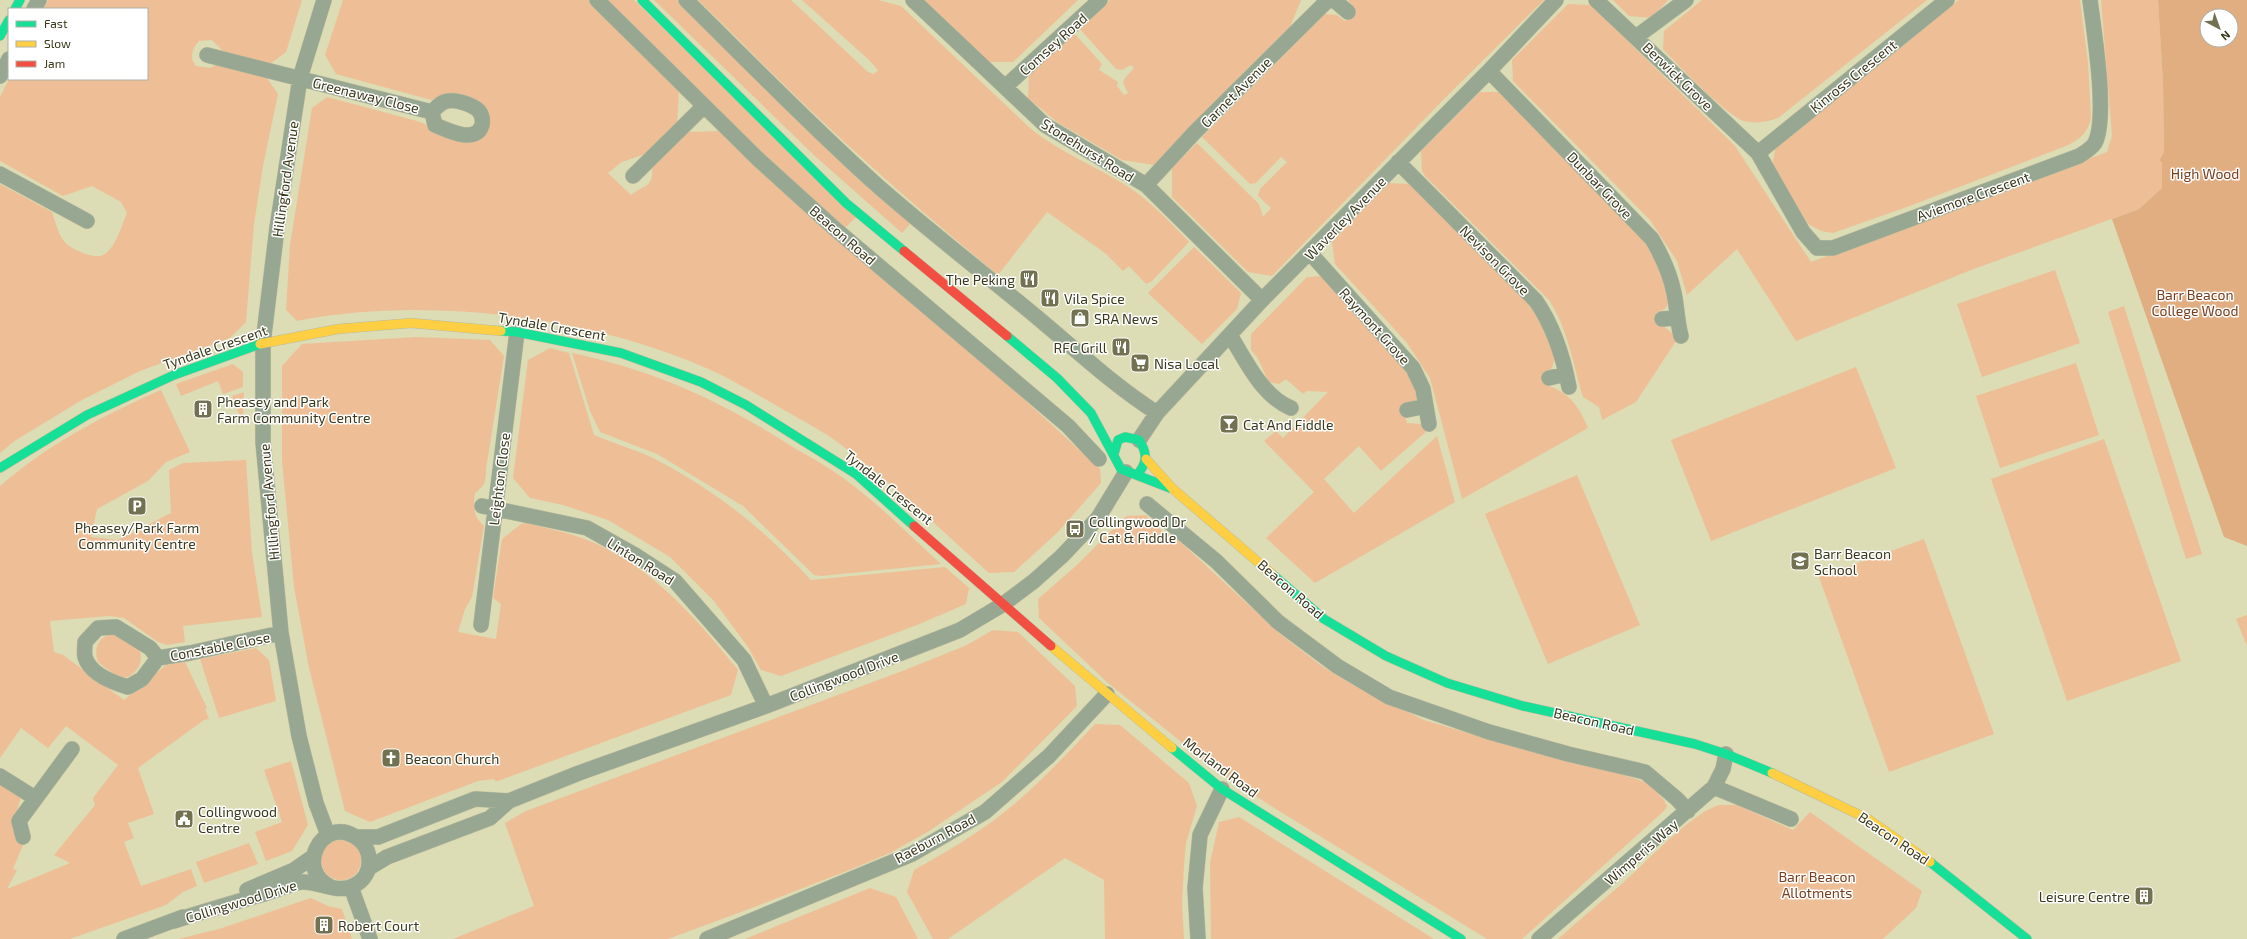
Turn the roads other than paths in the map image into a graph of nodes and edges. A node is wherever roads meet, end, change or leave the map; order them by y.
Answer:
1 (324, 0) edge
2 (597, 0) edge
3 (642, 0) edge
4 (686, 0) edge
5 (913, 0) edge
6 (1100, 0) edge
7 (1328, 0) edge
8 (1334, 0) edge
9 (1556, 0) edge
10 (1596, 0) edge
11 (1686, 0) edge
12 (1947, 0) edge
13 (2090, 0) edge
14 (1348, 12) dead end
15 (8, 22) edge
16 (0, 36) edge
17 (1636, 37) junction
18 (207, 56) dead end
19 (8, 61) edge
20 (1489, 71) junction
21 (0, 76) edge
22 (300, 78) junction
23 (1005, 87) junction
24 (703, 107) junction
25 (432, 112) dead end
26 (1758, 153) junction
27 (1398, 162) junction
28 (0, 174) edge
29 (633, 176) dead end
30 (1146, 185) junction
31 (87, 221) dead end
32 (1310, 254) junction
33 (1262, 300) junction
34 (517, 332) junction
35 (1230, 335) junction
36 (1680, 336) dead end
37 (263, 343) junction
38 (1549, 378) dead end
39 (1426, 406) junction
40 (1291, 408) dead end
41 (1407, 410) dead end
42 (1091, 413) junction
43 (1157, 413) junction
44 (1429, 424) dead end
45 (1132, 438) junction
46 (1114, 454) junction
47 (1099, 459) dead end
48 (1146, 459) junction
49 (0, 468) edge
50 (1129, 473) junction
51 (1172, 489) junction
52 (1147, 504) dead end
53 (488, 506) junction
54 (1002, 604) junction
55 (481, 626) dead end
56 (281, 633) junction
57 (158, 658) junction
58 (1107, 694) junction
59 (766, 706) junction
60 (72, 749) dead end
61 (1726, 754) junction
62 (0, 776) edge
63 (1714, 787) junction
64 (1222, 789) junction
65 (35, 798) junction
66 (509, 801) junction
67 (1688, 811) junction
68 (1791, 819) dead end
69 (328, 835) junction
70 (23, 837) dead end
71 (356, 837) junction
72 (314, 856) junction
73 (369, 868) junction
74 (331, 887) junction
75 (351, 887) junction
76 (174, 921) junction
77 (124, 939) edge
78 (370, 939) edge
79 (707, 939) edge
80 (1198, 939) edge
81 (1461, 939) edge
82 (1539, 939) edge
83 (2027, 939) edge

1 - 22 street, Hillingford Avenue
2 - 24 street, Beacon Road
3 - 42 main road, Beacon Road
4 - 43 street
5 - 23 street, Stonehurst Road
6 - 23 street, Comsey Road
7 - 30 street, Garnet Avenue
8 - 14 street
9 - 20 street, Waverley Avenue
10 - 17 street, Berwick Grove
11 - 17 street
12 - 26 street, Kinross Crescent
13 - 26 street, Aviemore Crescent
15 - 16 main road
17 - 26 street, Berwick Grove
18 - 22 street, Greenaway Close
19 - 21 street
20 - 27 street, Waverley Avenue
20 - 36 street, Dunbar Grove
22 - 25 street, Greenaway Close
22 - 37 street, Hillingford Avenue
23 - 30 street, Stonehurst Road
24 - 29 street
24 - 47 street, Beacon Road
27 - 32 street, Waverley Avenue
27 - 38 street, Nevison Grove
28 - 31 street
30 - 33 street, Stonehurst Road
32 - 33 street, Waverley Avenue
32 - 39 street, Raymont Grove
33 - 35 street, Waverley Avenue
34 - 37 main road, Tyndale Crescent
34 - 53 street, Leighton Close
34 - 54 main road, Tyndale Crescent
35 - 40 street
35 - 43 street, Waverley Avenue
37 - 49 main road, Tyndale Crescent
37 - 56 street, Hillingford Avenue
39 - 41 street
39 - 44 street, Raymont Grove
42 - 45 main road, Beacon Road
42 - 46 main road, Beacon Road
43 - 45 street, Waverley Avenue
45 - 46 main road
45 - 48 main road, Beacon Road
46 - 50 main road, Beacon Road
48 - 50 main road
48 - 51 main road, Beacon Road
50 - 51 main road, Beacon Road
50 - 54 street, Collingwood Drive
51 - 61 main road, Beacon Road
52 - 67 street
53 - 55 street, Leighton Close
53 - 59 street, Linton Road
54 - 58 main road, Morland Road
54 - 59 street, Collingwood Drive
56 - 57 street, Constable Close
56 - 69 street, Hillingford Avenue
57 - 57 street, Constable Close
58 - 64 main road, Morland Road
58 - 79 street, Raeburn Road
59 - 66 street, Collingwood Drive
60 - 65 street
61 - 63 street, Wimperis Way
61 - 83 main road, Beacon Road
62 - 65 street
63 - 67 street, Wimperis Way
63 - 68 street
64 - 80 street
64 - 81 main road, Morland Road
65 - 70 street
66 - 71 street, Collingwood Drive
66 - 73 street, Collingwood Drive
67 - 82 street, Wimperis Way
69 - 71 street, Collingwood Drive
69 - 72 street, Collingwood Drive
71 - 73 street
72 - 74 street
72 - 76 street, Collingwood Drive
73 - 75 street, Collingwood Drive
74 - 75 street, Collingwood Drive
74 - 76 street, Collingwood Drive
75 - 78 street
76 - 77 street, Collingwood Drive

